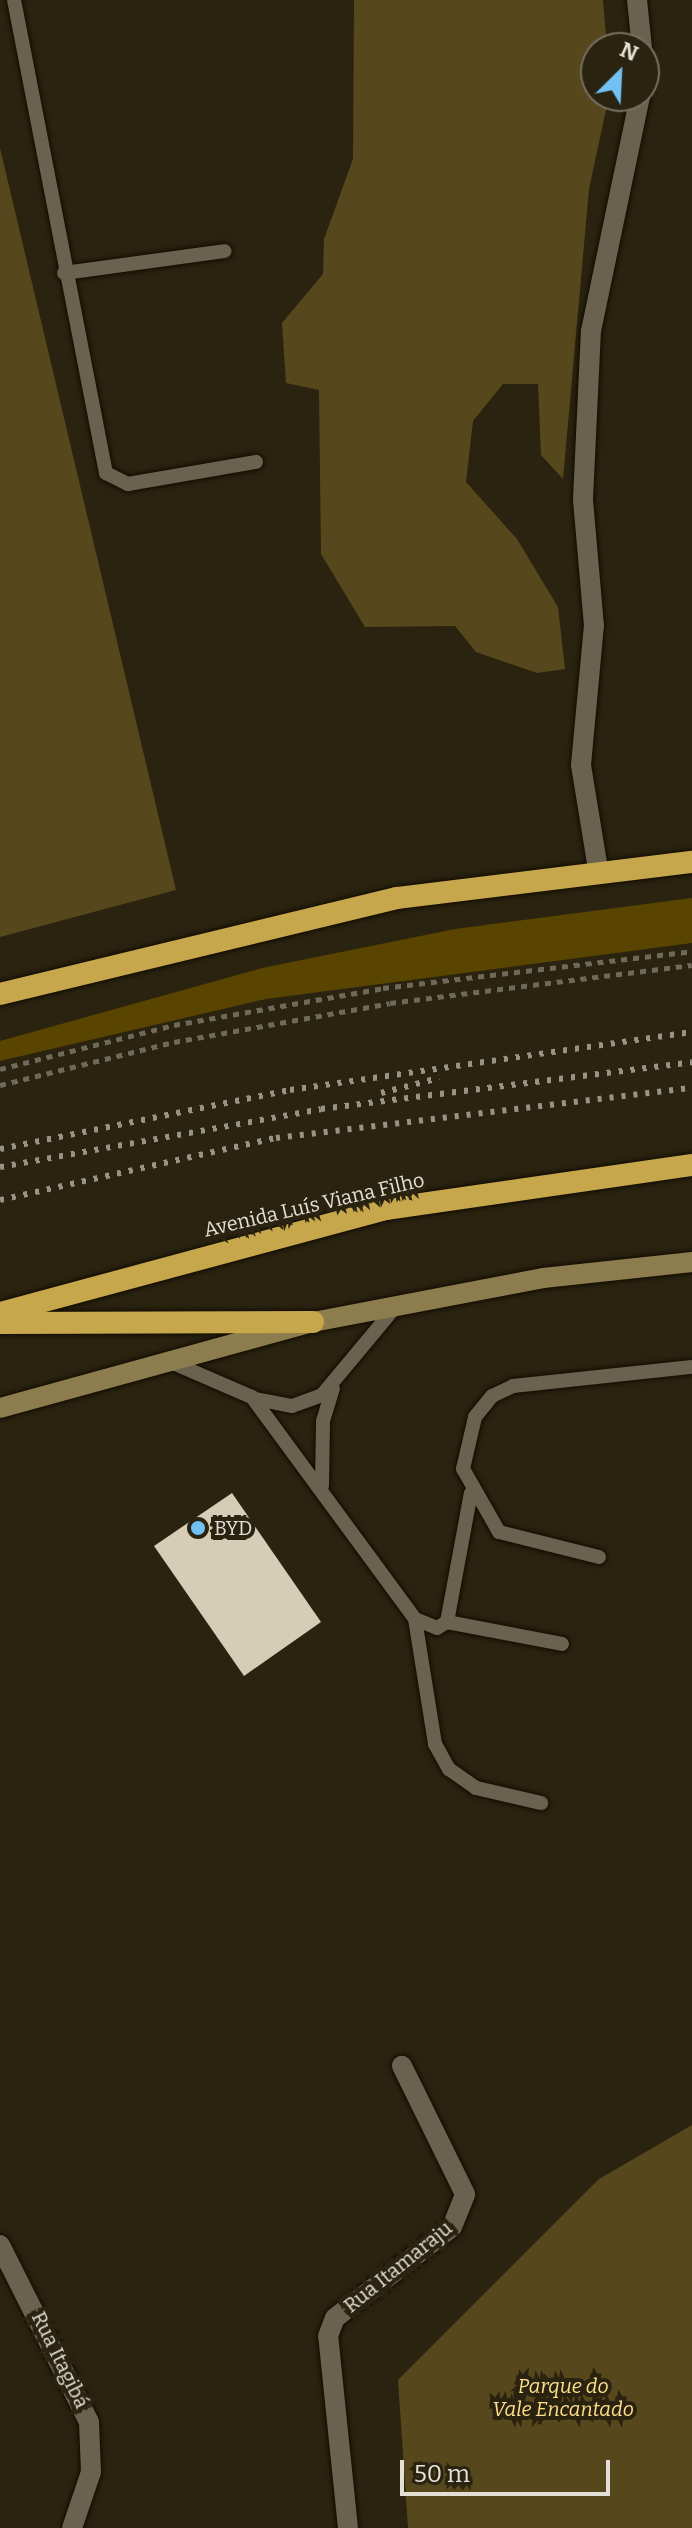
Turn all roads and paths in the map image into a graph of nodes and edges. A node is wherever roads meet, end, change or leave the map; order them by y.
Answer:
1 (14, 0) edge
2 (637, 0) edge
3 (640, 32) edge
4 (637, 112) edge
5 (225, 251) dead end
6 (64, 273) junction
7 (256, 462) dead end
8 (692, 849) edge
9 (692, 862) edge
10 (636, 864) junction
11 (598, 869) junction
12 (692, 951) edge
13 (692, 965) edge
14 (0, 994) edge
15 (0, 1069) edge
16 (0, 1085) edge
17 (692, 1165) edge
18 (692, 1262) edge
19 (397, 1305) junction
20 (0, 1313) edge
21 (313, 1322) junction
22 (0, 1323) edge
23 (165, 1360) junction
24 (692, 1367) edge
25 (336, 1381) junction
26 (252, 1397) junction
27 (0, 1408) edge
28 (322, 1486) junction
29 (471, 1493) junction
30 (599, 1557) dead end
31 (415, 1619) junction
32 (447, 1622) junction
33 (562, 1644) dead end
34 (541, 1803) dead end
35 (402, 2066) dead end
36 (0, 2245) edge
37 (72, 2528) edge
38 (348, 2528) edge

1 - 6 lane
2 - 3 street
4 - 11 street
5 - 6 lane
6 - 7 lane
8 - 10 highway
9 - 10 highway
10 - 11 highway
11 - 14 highway
12 - 15 path
13 - 16 path
17 - 20 highway, Avenida Luís Viana Filho
18 - 19 main road
19 - 21 main road
19 - 25 lane
21 - 22 highway
21 - 23 main road
23 - 26 lane
23 - 27 main road
24 - 29 lane
25 - 26 lane
25 - 28 lane
26 - 28 lane
28 - 31 lane
29 - 30 lane
29 - 32 lane
31 - 32 lane
31 - 34 lane
32 - 33 lane
35 - 38 street, Rua Itamaraju
36 - 37 street, Rua Itagibá

